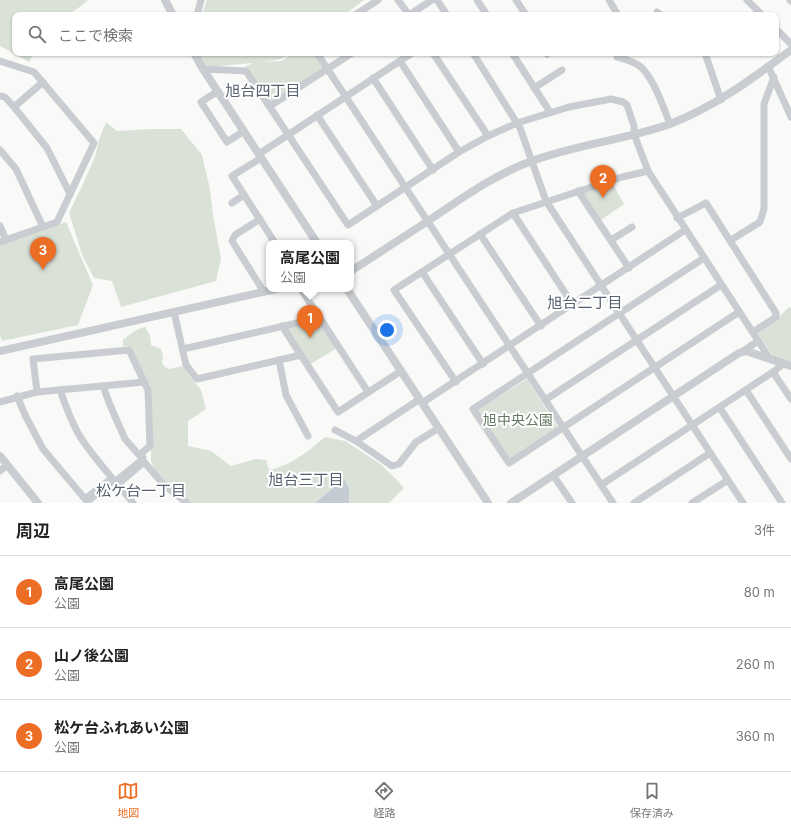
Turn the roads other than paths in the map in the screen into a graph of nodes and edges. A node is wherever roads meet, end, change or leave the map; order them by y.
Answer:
1 (165, 0) edge
2 (201, 0) edge
3 (378, 0) edge
4 (398, 0) edge
5 (432, 0) edge
6 (437, 0) edge
7 (477, 0) edge
8 (516, 0) edge
9 (609, 0) edge
10 (747, 0) edge
11 (171, 12) edge
12 (198, 12) edge
13 (360, 12) edge
14 (407, 12) edge
15 (414, 12) edge
16 (445, 12) edge
17 (485, 12) edge
18 (524, 12) edge
19 (616, 12) edge
20 (759, 12) edge
21 (779, 32) edge
22 (791, 44) edge
23 (791, 50) edge
24 (196, 56) edge
25 (319, 56) edge
26 (348, 56) edge
27 (408, 56) edge
28 (435, 56) edge
29 (475, 56) edge
30 (514, 56) edge
31 (617, 56) edge
32 (706, 56) edge
33 (0, 61) edge
34 (400, 61) junction
35 (768, 66) junction
36 (203, 69) junction
37 (328, 69) junction
38 (562, 70) dead end
39 (774, 77) junction
40 (373, 78) junction
41 (43, 82) junction
42 (534, 88) junction
43 (218, 91) junction
44 (0, 96) edge
45 (346, 96) junction
46 (720, 100) junction
47 (270, 106) junction
48 (14, 107) junction
49 (550, 112) junction
50 (317, 115) junction
51 (791, 117) edge
52 (517, 123) junction
53 (670, 124) junction
54 (244, 131) junction
55 (288, 134) junction
56 (634, 134) junction
57 (488, 136) junction
58 (0, 150) edge
59 (459, 152) junction
60 (260, 156) junction
61 (531, 161) junction
62 (433, 170) junction
63 (648, 172) junction
64 (405, 187) junction
65 (578, 191) junction
66 (70, 194) junction
67 (244, 195) junction
68 (546, 201) junction
69 (232, 203) dead end
70 (376, 206) junction
71 (513, 213) junction
72 (678, 218) junction
73 (260, 219) junction
74 (428, 221) junction
75 (0, 226) edge
76 (43, 227) junction
77 (632, 227) dead end
78 (686, 230) junction
79 (480, 234) junction
80 (273, 240) edge
81 (315, 240) edge
82 (611, 240) junction
83 (731, 240) junction
84 (3, 241) edge
85 (449, 255) junction
86 (704, 258) junction
87 (629, 268) junction
88 (354, 269) edge
89 (422, 272) junction
90 (722, 285) junction
91 (601, 287) junction
92 (264, 292) joint
93 (303, 292) edge
94 (350, 292) edge
95 (573, 305) junction
96 (174, 312) junction
97 (739, 312) junction
98 (618, 313) junction
99 (319, 318) junction
100 (282, 326) junction
101 (541, 326) junction
102 (753, 332) junction
103 (636, 340) junction
104 (758, 340) junction
105 (510, 346) junction
106 (183, 349) junction
107 (0, 351) edge
108 (742, 352) junction
109 (301, 355) junction
110 (278, 360) junction
111 (770, 360) junction
112 (483, 364) junction
113 (787, 365) edge
114 (654, 368) junction
115 (401, 371) junction
116 (773, 372) junction
117 (528, 374) junction
118 (144, 382) junction
119 (456, 382) junction
120 (103, 386) junction
121 (60, 390) junction
122 (746, 390) junction
123 (37, 392) junction
124 (368, 392) junction
125 (17, 396) junction
126 (673, 396) junction
127 (791, 399) edge
128 (545, 400) junction
129 (421, 401) junction
130 (0, 402) edge
131 (720, 408) junction
132 (692, 426) junction
133 (439, 428) junction
134 (563, 428) junction
135 (335, 430) dead end
136 (308, 436) dead end
137 (356, 441) junction
138 (710, 453) junction
139 (582, 456) junction
140 (144, 457) dead end
141 (791, 459) edge
142 (3, 462) edge
143 (0, 471) edge
144 (553, 475) junction
145 (728, 480) junction
146 (601, 485) junction
147 (38, 503) edge
148 (87, 503) edge
149 (133, 503) edge
150 (187, 503) edge
151 (488, 503) edge
152 (511, 503) edge
153 (572, 503) edge
154 (613, 503) edge
155 (634, 503) edge
156 (692, 503) edge
157 (743, 503) edge
158 (782, 503) edge

1 - 11 street
2 - 12 street
3 - 13 street
4 - 14 street
5 - 15 street
6 - 16 street
7 - 17 street
8 - 18 street
9 - 19 street
10 - 20 street
21 - 22 street
23 - 35 street
24 - 36 street
25 - 37 street
26 - 37 street
27 - 34 street
28 - 57 street
29 - 52 street
30 - 42 street
31 - 53 street
32 - 46 street
33 - 41 street
34 - 40 street
34 - 59 street
35 - 39 street
35 - 46 street
36 - 43 street
36 - 47 street
37 - 45 street
37 - 47 street
38 - 42 street
39 - 51 street
39 - 83 street
40 - 45 street
40 - 62 street
41 - 48 street
41 - 66 street
42 - 49 street
43 - 54 street
43 - 54 street
44 - 48 street
45 - 50 street
45 - 64 street
46 - 53 street
47 - 55 street
48 - 66 street
49 - 52 street
49 - 56 street
50 - 55 street
50 - 70 street
52 - 57 street
52 - 61 street
53 - 56 street
54 - 60 street
55 - 60 street
55 - 70 street
56 - 61 street
56 - 63 street
57 - 59 street
58 - 76 street
59 - 62 street
60 - 67 street
60 - 81 street
61 - 68 street
61 - 74 street
62 - 64 street
63 - 65 street
63 - 72 street
64 - 70 street
64 - 74 street
65 - 68 street
65 - 82 street
66 - 76 street
67 - 69 street
67 - 73 street
68 - 71 street
68 - 91 street
71 - 79 street
71 - 95 street
72 - 78 street
72 - 83 street
73 - 80 street
73 - 92 street
74 - 85 street
74 - 88 street
75 - 84 street
76 - 84 street
77 - 82 street
78 - 86 street
78 - 87 street
79 - 85 street
79 - 101 street
82 - 87 street
83 - 102 street
85 - 89 street
85 - 105 street
86 - 90 street
86 - 98 street
87 - 91 street
89 - 112 street
89 - 119 street
90 - 97 street
90 - 103 street
91 - 95 street
91 - 98 street
92 - 96 street
93 - 99 street
94 - 115 street
95 - 101 street
96 - 106 street
96 - 107 street
97 - 102 street
97 - 114 street
98 - 103 street
98 - 117 street
99 - 100 street
99 - 124 street
100 - 106 street
100 - 109 street
101 - 105 street
102 - 104 street
103 - 114 street
103 - 128 street
104 - 108 street
104 - 111 street
105 - 112 street
105 - 117 street
106 - 110 street
108 - 111 street
108 - 126 street
109 - 110 street
109 - 124 street
110 - 136 street
111 - 113 street
112 - 119 street
113 - 116 street
114 - 126 street
114 - 134 street
115 - 124 street
115 - 129 street
116 - 122 street
116 - 127 street
117 - 128 street
117 - 134 street
118 - 120 street
118 - 120 street
118 - 123 street
119 - 129 street
120 - 121 street
121 - 123 street
121 - 125 street
122 - 131 street
122 - 141 street
123 - 125 street
125 - 130 street
126 - 132 street
126 - 139 street
128 - 134 street
129 - 133 street
129 - 137 street
131 - 132 street
131 - 158 street
132 - 138 street
132 - 146 street
133 - 137 street
133 - 151 street
134 - 139 street
135 - 137 street
138 - 145 street
138 - 155 street
139 - 144 street
139 - 146 street
140 - 148 street
142 - 143 street
142 - 147 street
144 - 152 street
144 - 153 street
145 - 156 street
145 - 157 street
146 - 154 street
149 - 150 street

